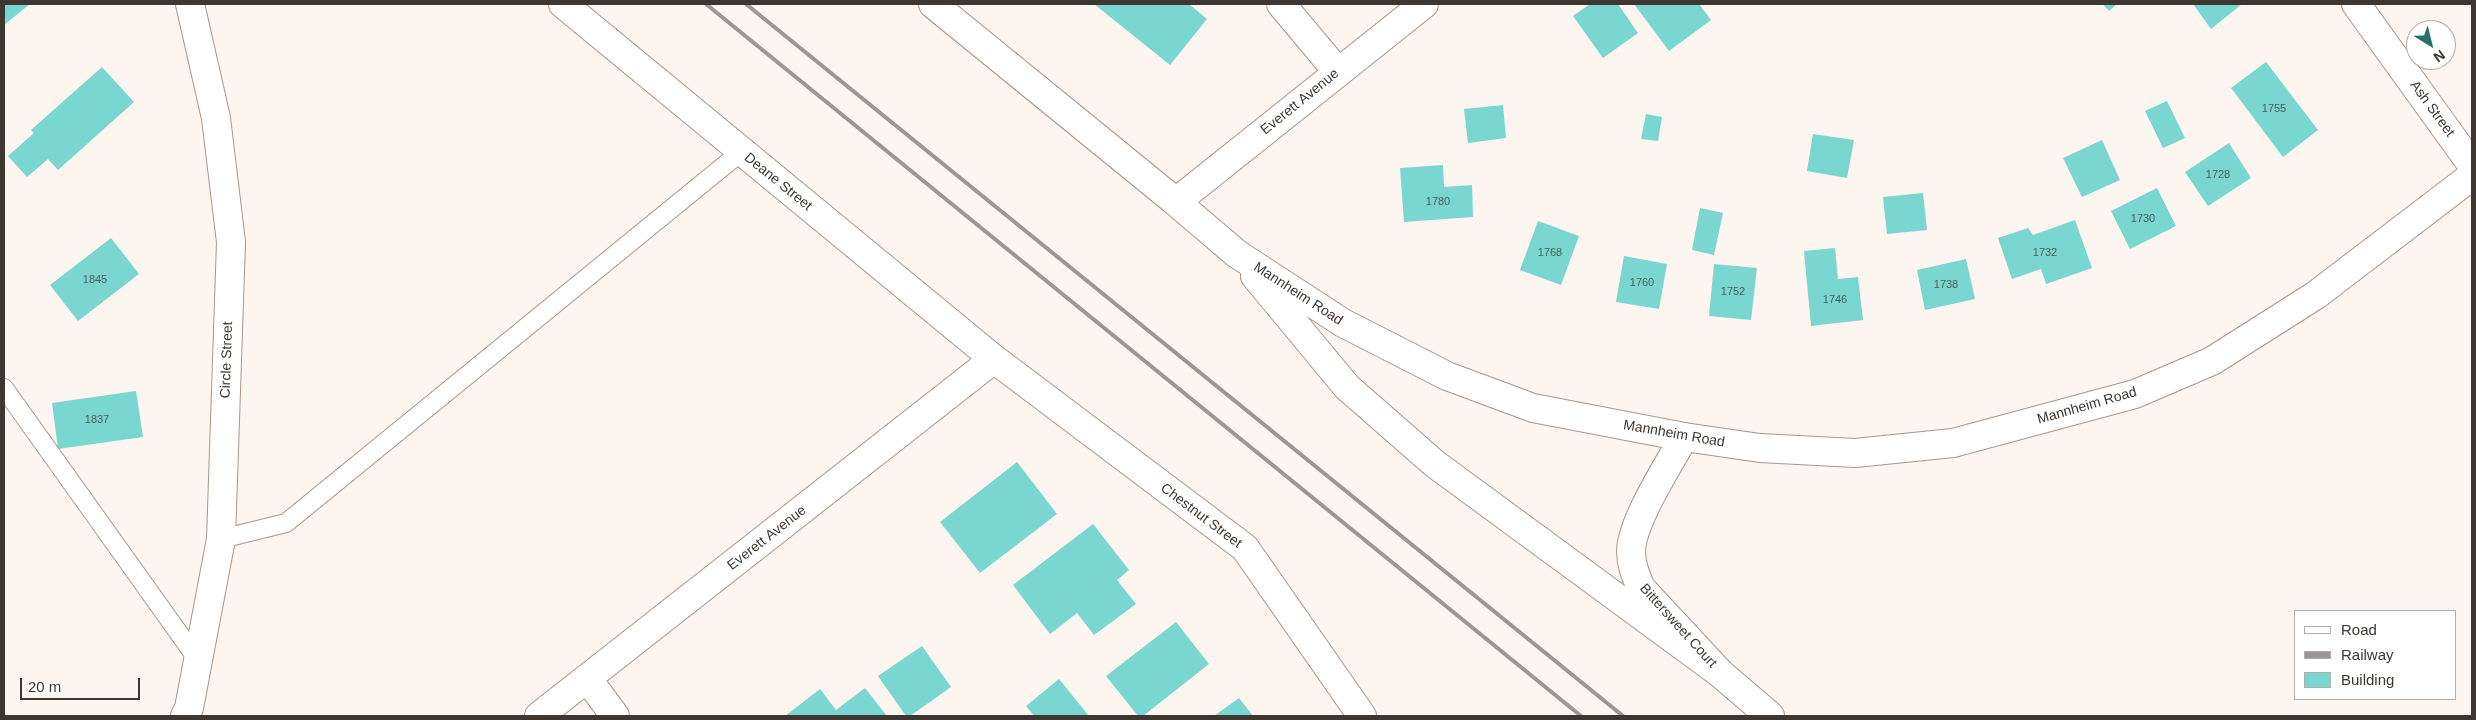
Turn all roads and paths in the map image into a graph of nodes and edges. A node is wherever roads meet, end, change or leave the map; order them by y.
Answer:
1 (190, 4) edge
2 (564, 4) edge
3 (933, 4) edge
4 (1281, 4) edge
5 (1424, 4) edge
6 (2356, 4) edge
7 (1338, 72) junction
8 (741, 152) junction
9 (2472, 165) edge
10 (2472, 176) edge
11 (1176, 202) junction
12 (1236, 254) junction
13 (994, 359) junction
14 (4, 388) edge
15 (1684, 437) junction
16 (222, 539) junction
17 (198, 660) junction
18 (1721, 674) junction
19 (588, 678) junction
20 (185, 716) edge
21 (539, 716) edge
22 (615, 716) edge
23 (1362, 716) edge
24 (1770, 716) edge

1 - 16 street, Circle Street
2 - 8 street, Deane Street
3 - 11 street, Mannheim Road
4 - 7 street
5 - 7 street, Everett Avenue
6 - 9 street, Ash Street
7 - 11 street, Everett Avenue
8 - 13 street, Deane Street
8 - 16 lane
10 - 15 street, Mannheim Road
11 - 12 street, Mannheim Road
12 - 15 street, Mannheim Road
12 - 18 street
13 - 19 street, Everett Avenue
13 - 23 street, Chestnut Street
14 - 17 lane
15 - 18 street, Bittersweet Court
16 - 17 street, Circle Street
17 - 20 street, Circle Street
18 - 24 street, Bittersweet Court
19 - 21 street, Everett Avenue
19 - 22 street

